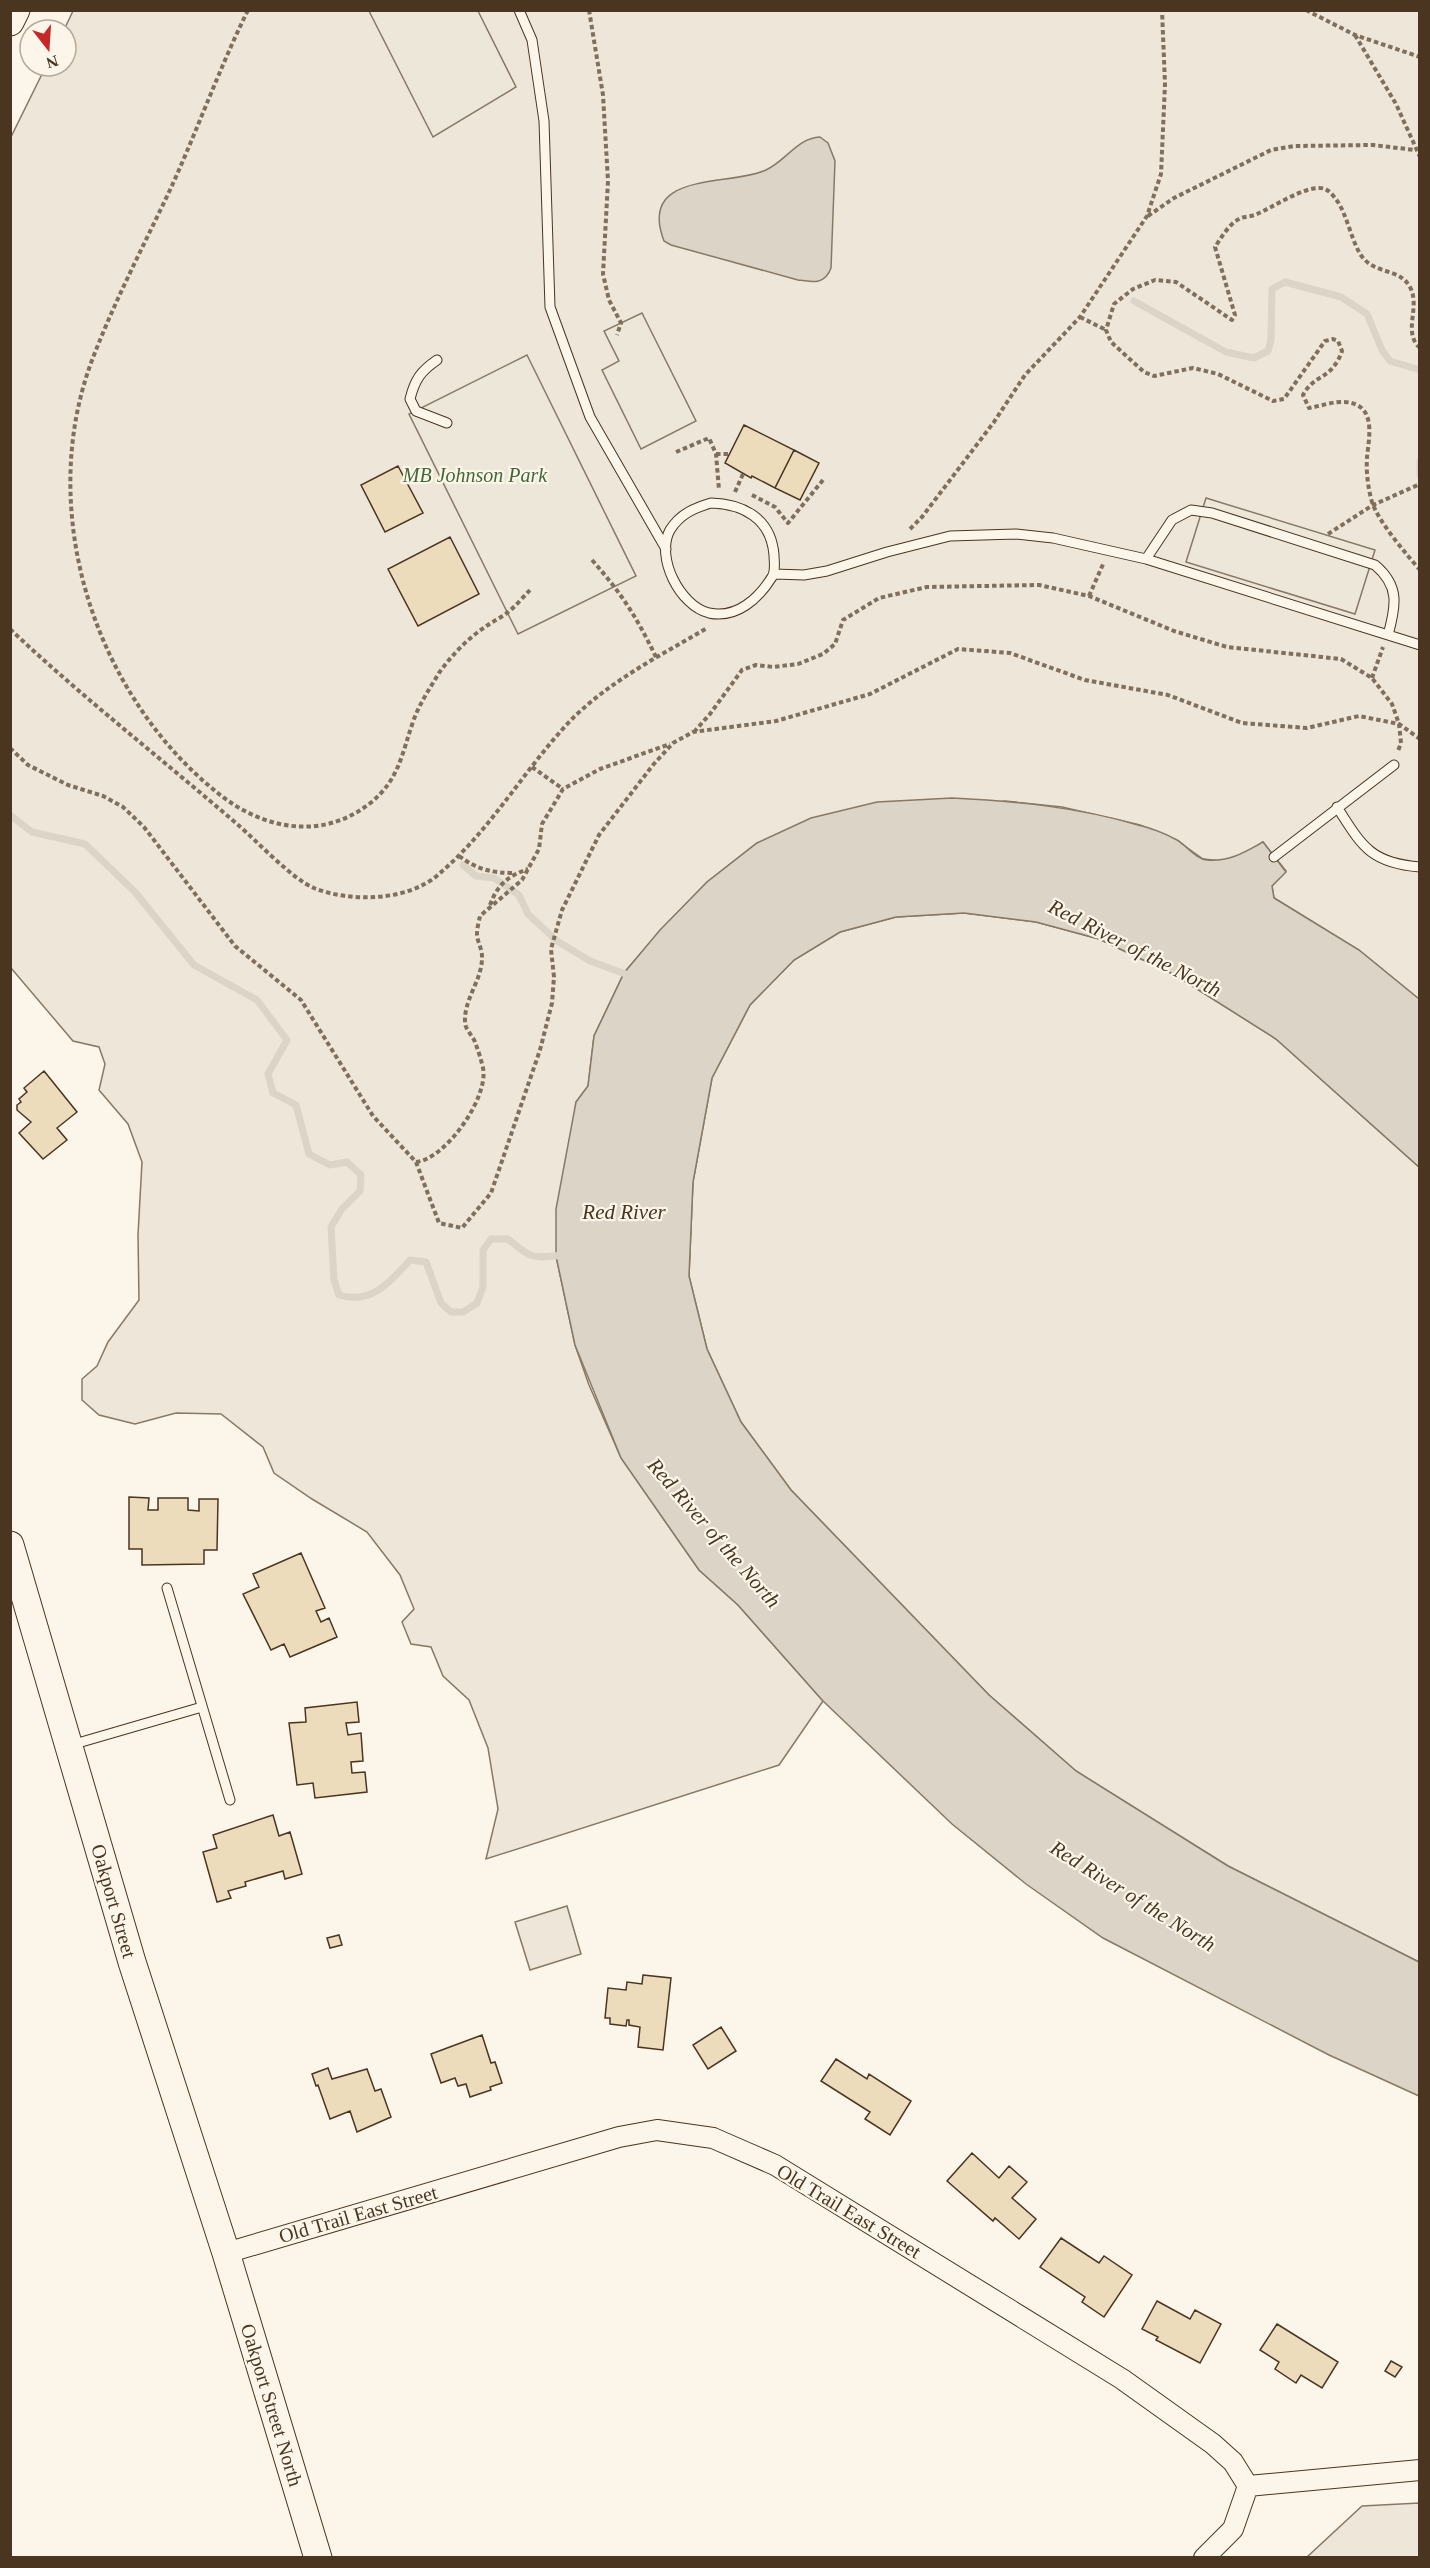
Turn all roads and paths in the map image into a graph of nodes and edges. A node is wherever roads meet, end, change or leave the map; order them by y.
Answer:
1 (16, 10) edge
2 (248, 10) edge
3 (519, 10) edge
4 (589, 10) edge
5 (1162, 10) edge
6 (1306, 10) edge
7 (10, 22) edge
8 (1355, 35) junction
9 (1419, 57) edge
10 (1415, 150) junction
11 (1419, 157) edge
12 (1147, 216) junction
13 (1080, 317) junction
14 (1106, 330) junction
15 (617, 335) dead end
16 (1419, 348) edge
17 (437, 360) dead end
18 (447, 423) dead end
19 (676, 452) dead end
20 (716, 454) junction
21 (730, 454) dead end
22 (743, 474) dead end
23 (823, 480) dead end
24 (1419, 484) edge
25 (719, 490) junction
26 (735, 492) junction
27 (718, 503) junction
28 (1373, 505) junction
29 (1313, 545) junction
30 (666, 549) junction
31 (1109, 550) junction
32 (887, 552) junction
33 (1146, 559) junction
34 (592, 560) dead end
35 (1419, 570) edge
36 (774, 574) junction
37 (530, 590) dead end
38 (1089, 596) junction
39 (726, 613) junction
40 (10, 629) edge
41 (1388, 635) junction
42 (1419, 645) edge
43 (656, 657) junction
44 (1372, 678) junction
45 (1399, 724) junction
46 (693, 732) junction
47 (1419, 739) edge
48 (673, 743) junction
49 (10, 748) edge
50 (1394, 765) joint
51 (532, 767) junction
52 (563, 789) junction
53 (1337, 807) junction
54 (459, 856) junction
55 (1274, 857) dead end
56 (1419, 867) edge
57 (529, 869) junction
58 (515, 873) junction
59 (490, 905) junction
60 (416, 1162) junction
61 (10, 1545) edge
62 (167, 1588) dead end
63 (202, 1707) junction
64 (69, 1746) junction
65 (230, 1800) dead end
66 (226, 2253) junction
67 (1419, 2470) edge
68 (1248, 2486) junction
69 (318, 2558) edge
70 (1204, 2558) edge

1 - 7 street
2 - 37 path
3 - 30 lane
4 - 15 path
5 - 12 path
6 - 8 path
8 - 9 path
8 - 10 path
10 - 11 path
10 - 12 path
12 - 13 path
13 - 14 path
13 - 32 path
14 - 16 path
14 - 28 path
17 - 18 lane
19 - 20 path
20 - 21 path
20 - 25 path
22 - 26 path
23 - 26 path
24 - 28 path
25 - 26 path
25 - 27 path
27 - 30 lane
27 - 36 lane
28 - 29 path
28 - 35 path
29 - 33 lane
29 - 41 lane
30 - 39 lane
31 - 32 lane
31 - 33 lane
31 - 38 path
32 - 36 lane
33 - 41 lane
34 - 43 path
36 - 39 lane
38 - 44 path
38 - 46 path
39 - 43 path
40 - 54 path
41 - 42 lane
41 - 44 path
43 - 51 path
44 - 45 path
45 - 46 path
45 - 47 path
45 - 50 path
46 - 48 path
48 - 52 path
48 - 60 path
49 - 60 path
50 - 53 lane
51 - 52 path
51 - 54 path
52 - 57 path
53 - 55 lane
53 - 56 lane
54 - 58 path
57 - 58 path
57 - 59 path
58 - 59 path
59 - 60 path
61 - 64 street, Oakport Street
62 - 63 lane
63 - 64 lane
63 - 65 lane
64 - 66 street, Oakport Street
66 - 68 street, Old Trail East Street
66 - 69 street, Oakport Street North
67 - 68 street
68 - 70 street

